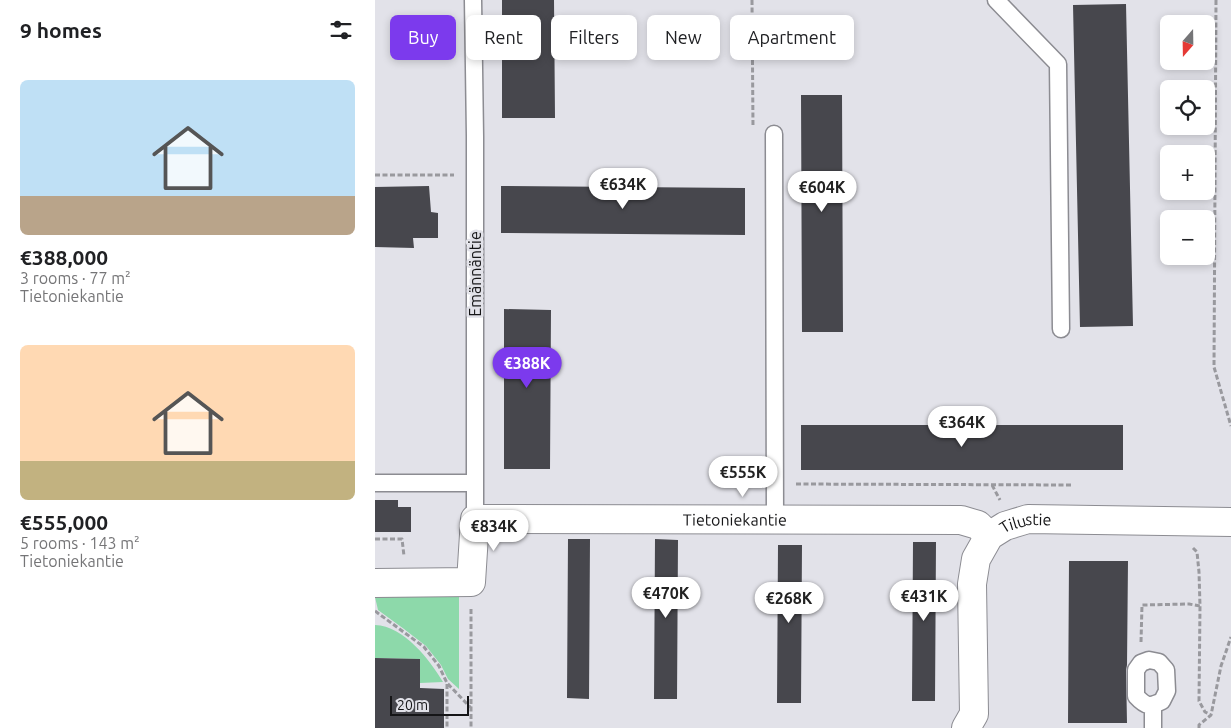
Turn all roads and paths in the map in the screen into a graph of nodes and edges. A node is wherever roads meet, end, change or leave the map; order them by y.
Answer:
1 (473, 0) edge
2 (996, 0) edge
3 (1216, 0) edge
4 (774, 134) dead end
5 (375, 175) edge
6 (475, 176) junction
7 (1061, 329) dead end
8 (1231, 426) edge
9 (375, 483) edge
10 (475, 483) junction
11 (775, 484) junction
12 (1073, 485) dead end
13 (475, 519) junction
14 (775, 519) junction
15 (1231, 522) edge
16 (989, 536) junction
17 (375, 539) edge
18 (1189, 545) dead end
19 (471, 582) junction
20 (375, 583) edge
21 (406, 583) junction
22 (1200, 606) junction
23 (375, 611) edge
24 (1231, 637) edge
25 (1141, 663) junction
26 (447, 683) junction
27 (1153, 706) junction
28 (471, 708) junction
29 (1211, 714) junction
30 (447, 728) edge
31 (471, 728) edge
32 (966, 728) edge
33 (1153, 728) edge
34 (1199, 728) edge

1 - 6 lane, Emännäntie
2 - 7 lane
3 - 8 path
4 - 11 lane
5 - 6 path
6 - 10 lane, Emännäntie
9 - 10 lane
10 - 13 lane, Emännäntie
11 - 12 path
11 - 14 lane
13 - 14 street, Tietoniekantie
13 - 19 street, Emännäntie
14 - 16 street, Tietoniekantie
15 - 16 street, Tilustie
16 - 32 street, Tilustie
17 - 21 path
18 - 22 path
19 - 21 street
19 - 28 path
20 - 21 street
22 - 25 path
22 - 29 path
23 - 26 path
24 - 29 path
25 - 27 lane
25 - 27 lane
26 - 28 path
26 - 30 path
27 - 33 lane
28 - 31 path
29 - 34 path

